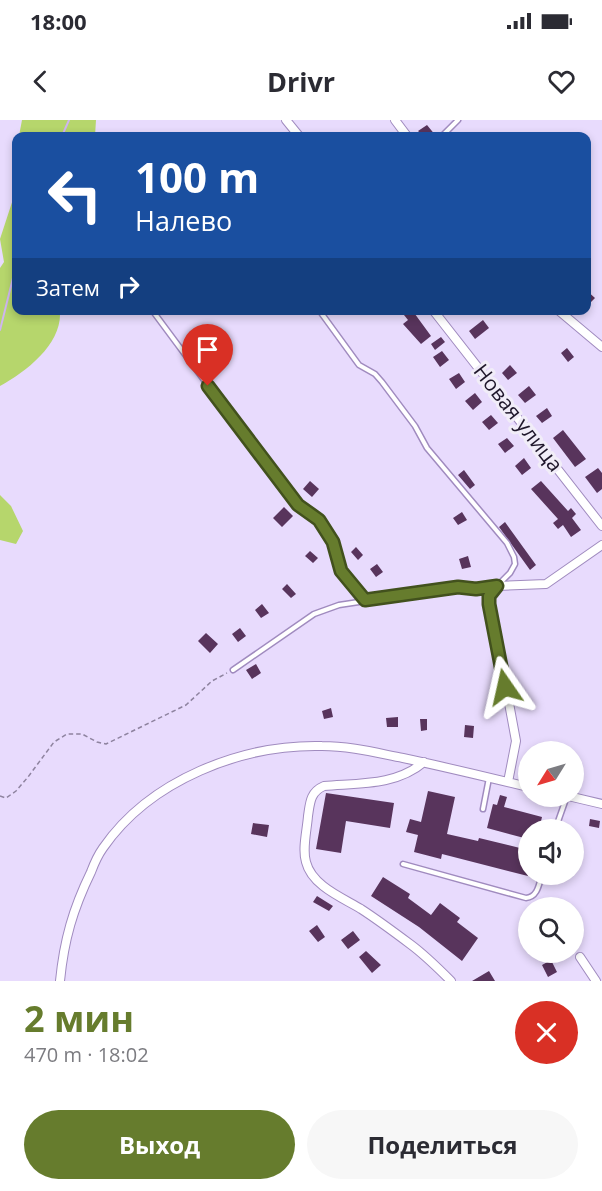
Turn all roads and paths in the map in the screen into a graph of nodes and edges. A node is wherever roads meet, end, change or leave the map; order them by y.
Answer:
1 (286, 120) edge
2 (458, 120) edge
3 (296, 132) edge
4 (446, 132) edge
5 (156, 315) edge
6 (323, 315) edge
7 (437, 315) edge
8 (564, 315) edge
9 (602, 347) edge
10 (602, 526) edge
11 (602, 545) edge
12 (497, 586) junction
13 (365, 600) junction
14 (233, 670) joint
15 (424, 762) junction
16 (489, 778) junction
17 (508, 782) junction
18 (518, 784) edge
19 (0, 796) edge
20 (584, 800) edge
21 (602, 804) edge
22 (483, 809) dead end
23 (403, 864) dead end
24 (539, 885) edge
25 (584, 963) edge
26 (60, 981) edge
27 (452, 981) edge
28 (596, 981) edge

1 - 3 street
2 - 4 lane
5 - 13 lane
6 - 12 lane
7 - 10 street, Новая улица
8 - 9 street
11 - 12 street
12 - 13 lane
12 - 17 street
13 - 14 lane
14 - 19 path
15 - 16 street
15 - 26 street
15 - 27 street
16 - 17 street
16 - 22 lane
17 - 18 street
20 - 21 street
23 - 24 lane
25 - 28 street

